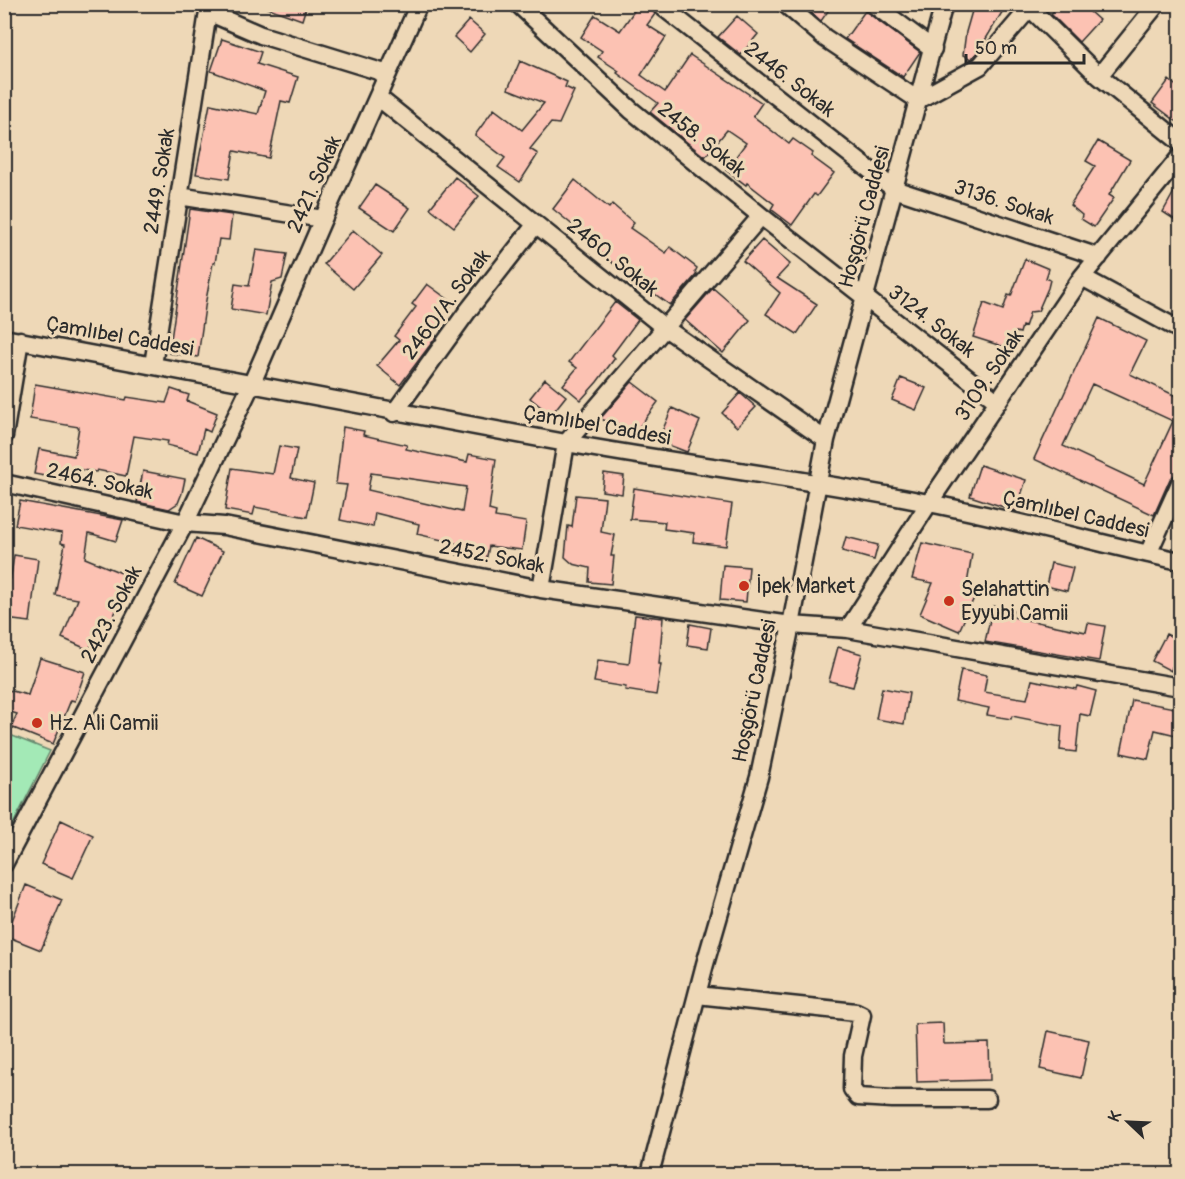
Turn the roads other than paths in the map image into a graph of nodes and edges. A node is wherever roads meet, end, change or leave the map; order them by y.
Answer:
1 (419, 4) edge
2 (518, 4) edge
3 (659, 4) edge
4 (785, 4) edge
5 (873, 4) edge
6 (944, 4) edge
7 (1157, 4) edge
8 (1032, 6) edge
9 (210, 8) edge
10 (933, 49) junction
11 (388, 74) junction
12 (1099, 76) junction
13 (379, 98) junction
14 (918, 100) junction
15 (1180, 142) edge
16 (1180, 157) edge
17 (1175, 176) edge
18 (894, 189) junction
19 (179, 196) junction
20 (761, 216) junction
21 (323, 219) junction
22 (536, 224) junction
23 (1099, 257) junction
24 (1083, 277) junction
25 (866, 299) junction
26 (665, 328) junction
27 (1180, 330) edge
28 (12, 339) edge
29 (153, 365) junction
30 (252, 383) junction
31 (998, 402) junction
32 (394, 412) junction
33 (4, 436) edge
34 (826, 440) junction
35 (566, 443) junction
36 (4, 483) edge
37 (1180, 483) edge
38 (818, 484) junction
39 (929, 503) junction
40 (185, 523) junction
41 (1148, 554) junction
42 (1180, 561) edge
43 (541, 589) junction
44 (791, 625) junction
45 (848, 629) junction
46 (1180, 687) edge
47 (4, 864) edge
48 (697, 995) junction
49 (987, 1099) dead end
50 (650, 1174) edge

1 - 11 street, 2421. Sokak
2 - 20 street, 2458. Sokak
3 - 18 street, 2446. Sokak
4 - 14 street
5 - 10 street
6 - 10 street, Hoşgörü Caddesi
7 - 12 street
8 - 12 street
8 - 14 street
9 - 11 street
9 - 19 street, 2449. Sokak
10 - 14 street, Hoşgörü Caddesi
11 - 13 street, 2421. Sokak
12 - 15 street
13 - 21 street, 2421. Sokak
13 - 22 street, 2460. Sokak
14 - 18 street, Hoşgörü Caddesi
16 - 17 street, 3109. Sokak
17 - 23 street, 3109. Sokak
18 - 23 street, 3136. Sokak
18 - 25 street, Hoşgörü Caddesi
19 - 21 street
19 - 29 street, 2449. Sokak
20 - 25 street, 2458. Sokak
20 - 26 street
21 - 30 street, 2421. Sokak
22 - 26 street, 2460. Sokak
22 - 32 street, 2460/A. Sokak
23 - 24 street, 3109. Sokak
24 - 27 street
24 - 31 street, 3109. Sokak
25 - 31 street, 3124. Sokak
25 - 34 street, Hoşgörü Caddesi
26 - 34 street, 2460. Sokak
26 - 35 street
28 - 29 street, Çamlıbel Caddesi
28 - 33 street
29 - 30 street, Çamlıbel Caddesi
30 - 32 street, Çamlıbel Caddesi
30 - 40 street, 2423. Sokak
31 - 39 street, 3109. Sokak
32 - 35 street, Çamlıbel Caddesi
34 - 38 street, Hoşgörü Caddesi
35 - 38 street, Çamlıbel Caddesi
35 - 43 street
36 - 40 street, 2464. Sokak
37 - 41 street
38 - 39 street, Çamlıbel Caddesi
38 - 44 street, Hoşgörü Caddesi
39 - 41 street, Çamlıbel Caddesi
39 - 45 street, 3109. Sokak
40 - 43 street, 2452. Sokak
40 - 47 street, 2423. Sokak
41 - 42 street, Çamlıbel Caddesi
43 - 44 street, 2452. Sokak
44 - 45 street, 2452. Sokak
44 - 48 street, Hoşgörü Caddesi
45 - 46 street, 2452. Sokak
48 - 49 street
48 - 50 street, Hoşgörü Caddesi

